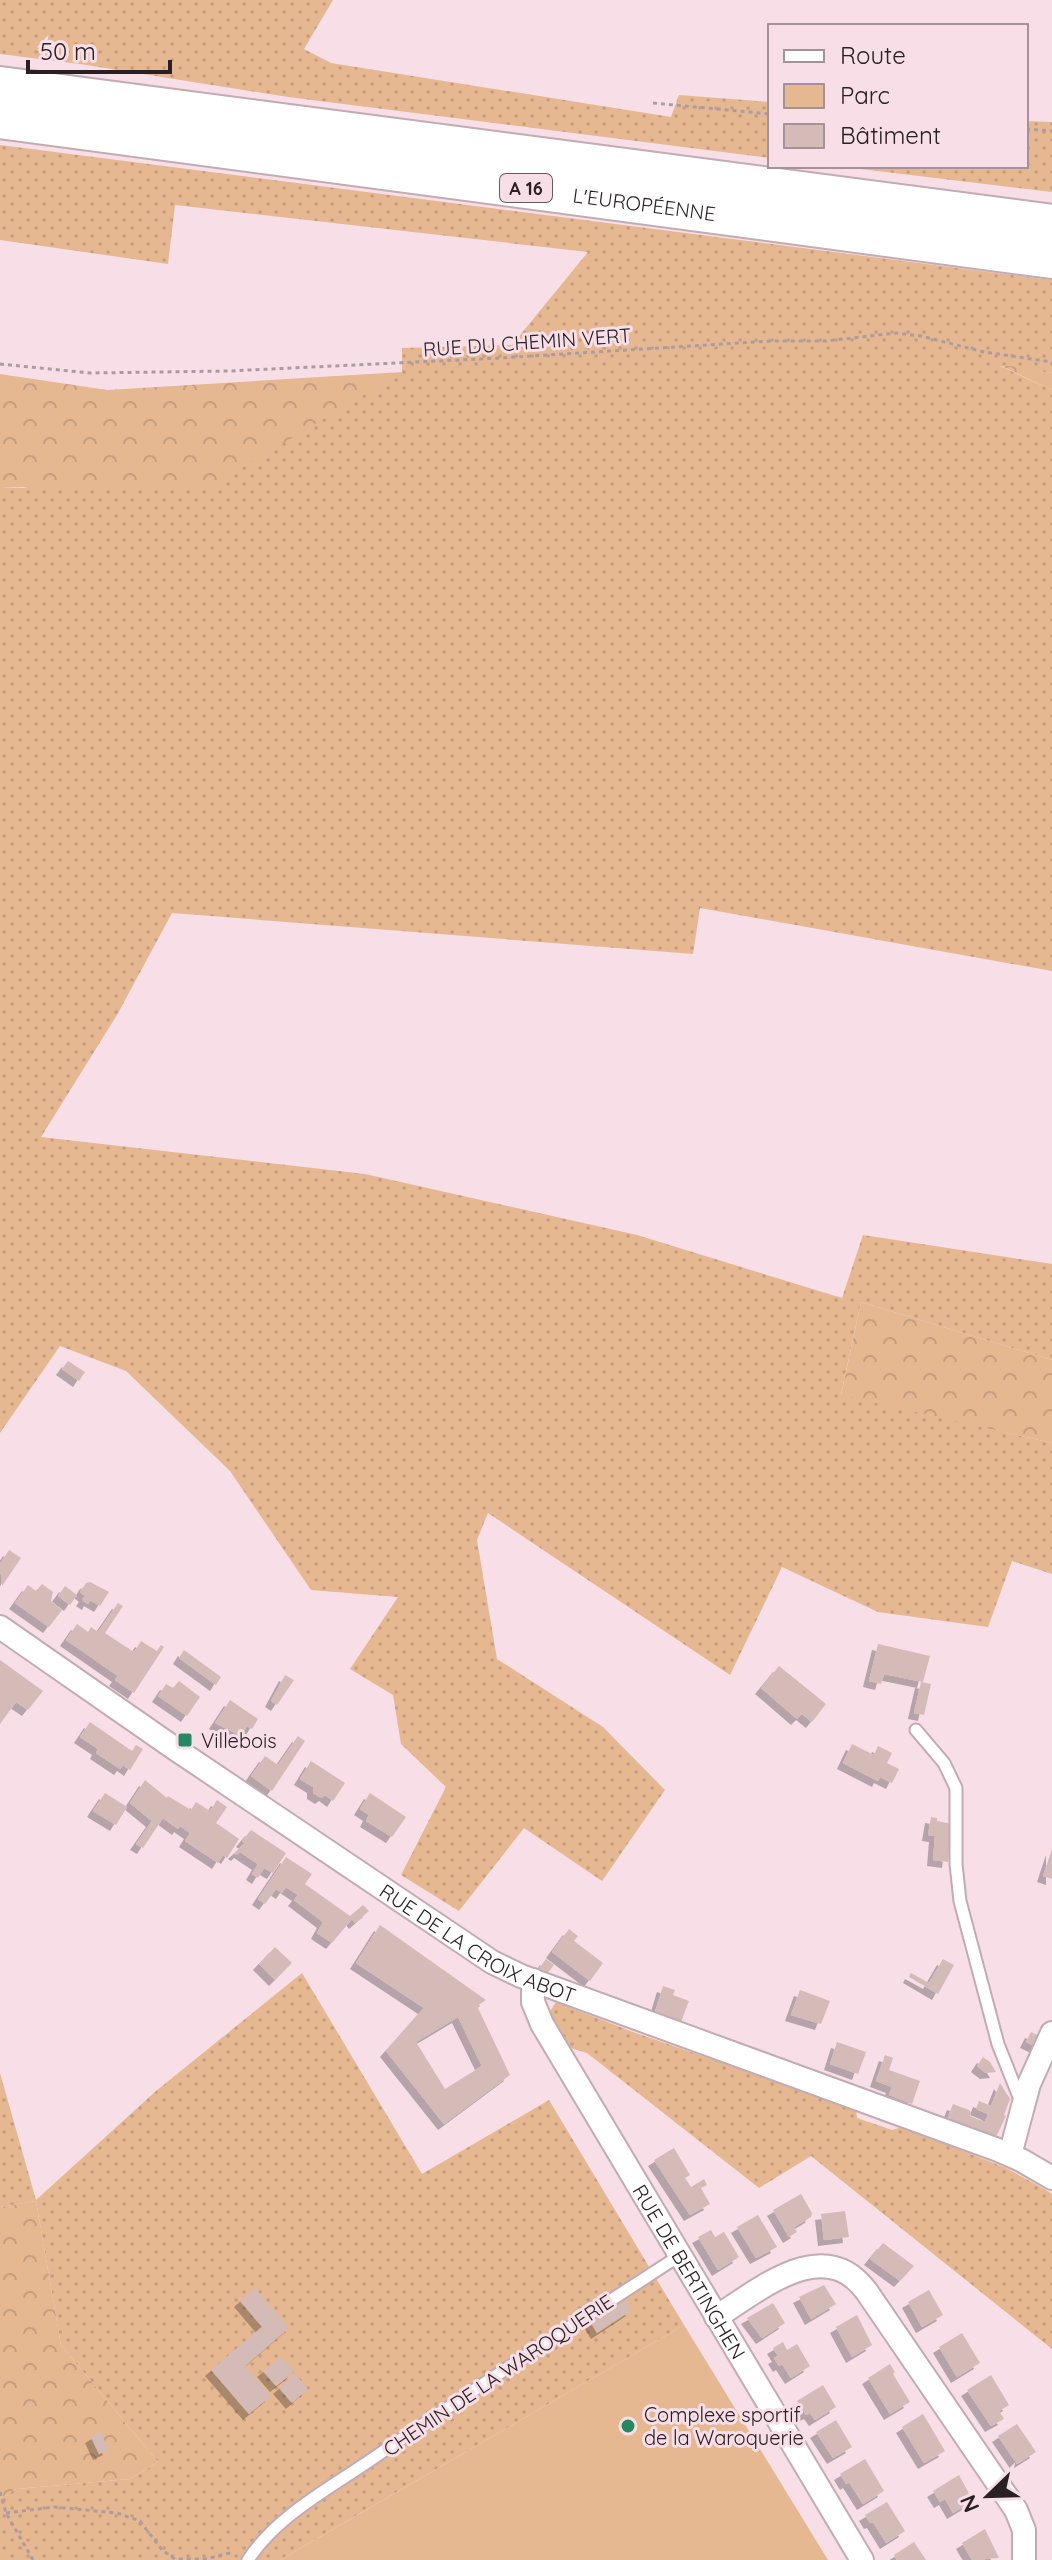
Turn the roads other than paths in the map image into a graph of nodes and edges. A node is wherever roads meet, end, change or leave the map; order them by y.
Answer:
1 (0, 87) edge
2 (0, 118) edge
3 (1052, 233) edge
4 (0, 1627) edge
5 (916, 1730) dead end
6 (533, 1980) junction
7 (1052, 2033) edge
8 (1022, 2105) junction
9 (1010, 2155) junction
10 (1052, 2178) edge
11 (679, 2256) junction
12 (716, 2317) junction
13 (248, 2560) edge
14 (862, 2560) edge
15 (1024, 2560) edge

1 - 3 highway, L'EUROPÉENNE / A 16
2 - 3 highway, L'EUROPÉENNE / A 16
4 - 6 street, RUE DE LA CROIX ABOT
5 - 8 lane
6 - 9 street, RUE DE LA CROIX ABOT
6 - 11 street, RUE DE BERTINGHEN
7 - 8 street
8 - 9 street
9 - 10 street, RUE DE LA CROIX ABOT
11 - 12 street, RUE DE BERTINGHEN
11 - 13 lane, CHEMIN DE LA WAROQUERIE
12 - 14 street, RUE DE BERTINGHEN
12 - 15 street

